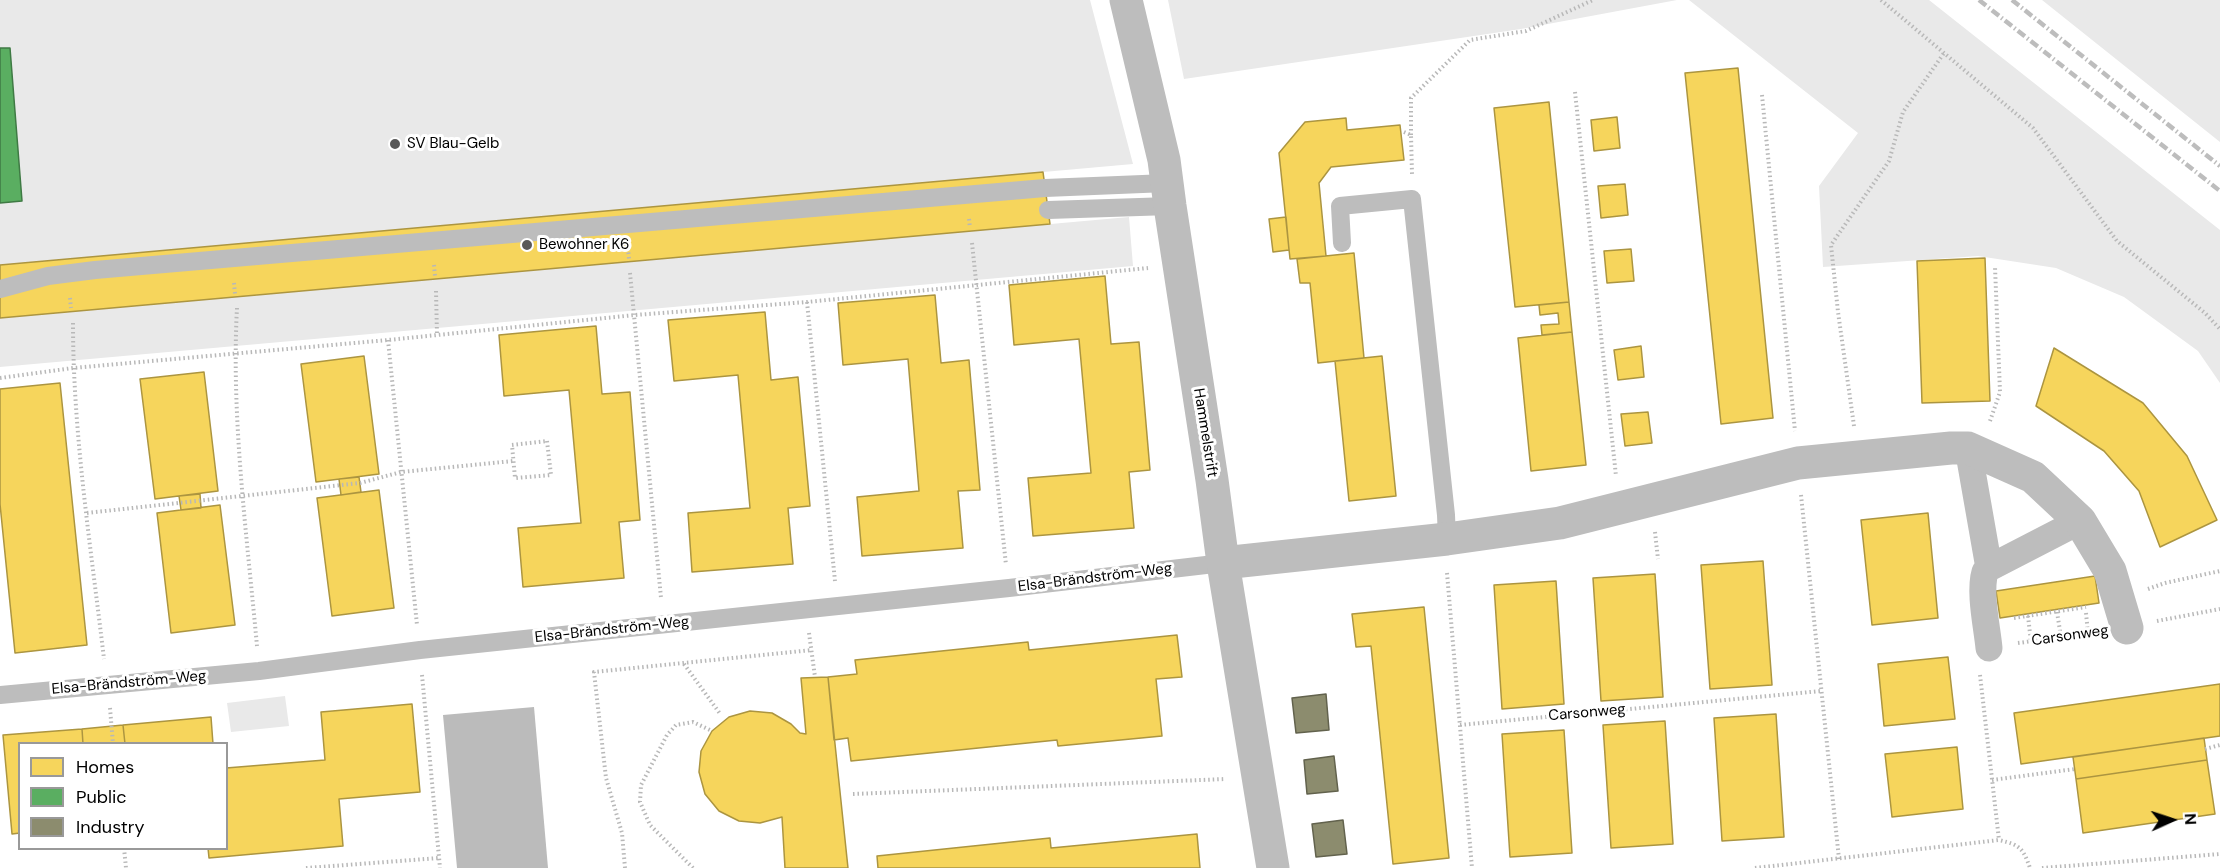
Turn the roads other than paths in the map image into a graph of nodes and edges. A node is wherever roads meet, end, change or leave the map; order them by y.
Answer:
1 (1126, 0) edge
2 (1168, 195) junction
3 (1048, 210) dead end
4 (1342, 243) dead end
5 (0, 289) edge
6 (1973, 450) junction
7 (2080, 520) junction
8 (1446, 539) junction
9 (1223, 563) junction
10 (1985, 572) dead end
11 (2122, 608) road end
12 (1985, 647) road end
13 (0, 695) edge
14 (1273, 868) edge

1 - 2 street, Hammelstrift
2 - 3 lane
2 - 5 lane
2 - 9 street, Hammelstrift
4 - 8 lane
6 - 7 street
6 - 7 street
6 - 8 street
7 - 11 street
8 - 9 street
9 - 13 lane, Elsa-Brändström-Weg
9 - 14 street, Hammelstrift
10 - 12 street

